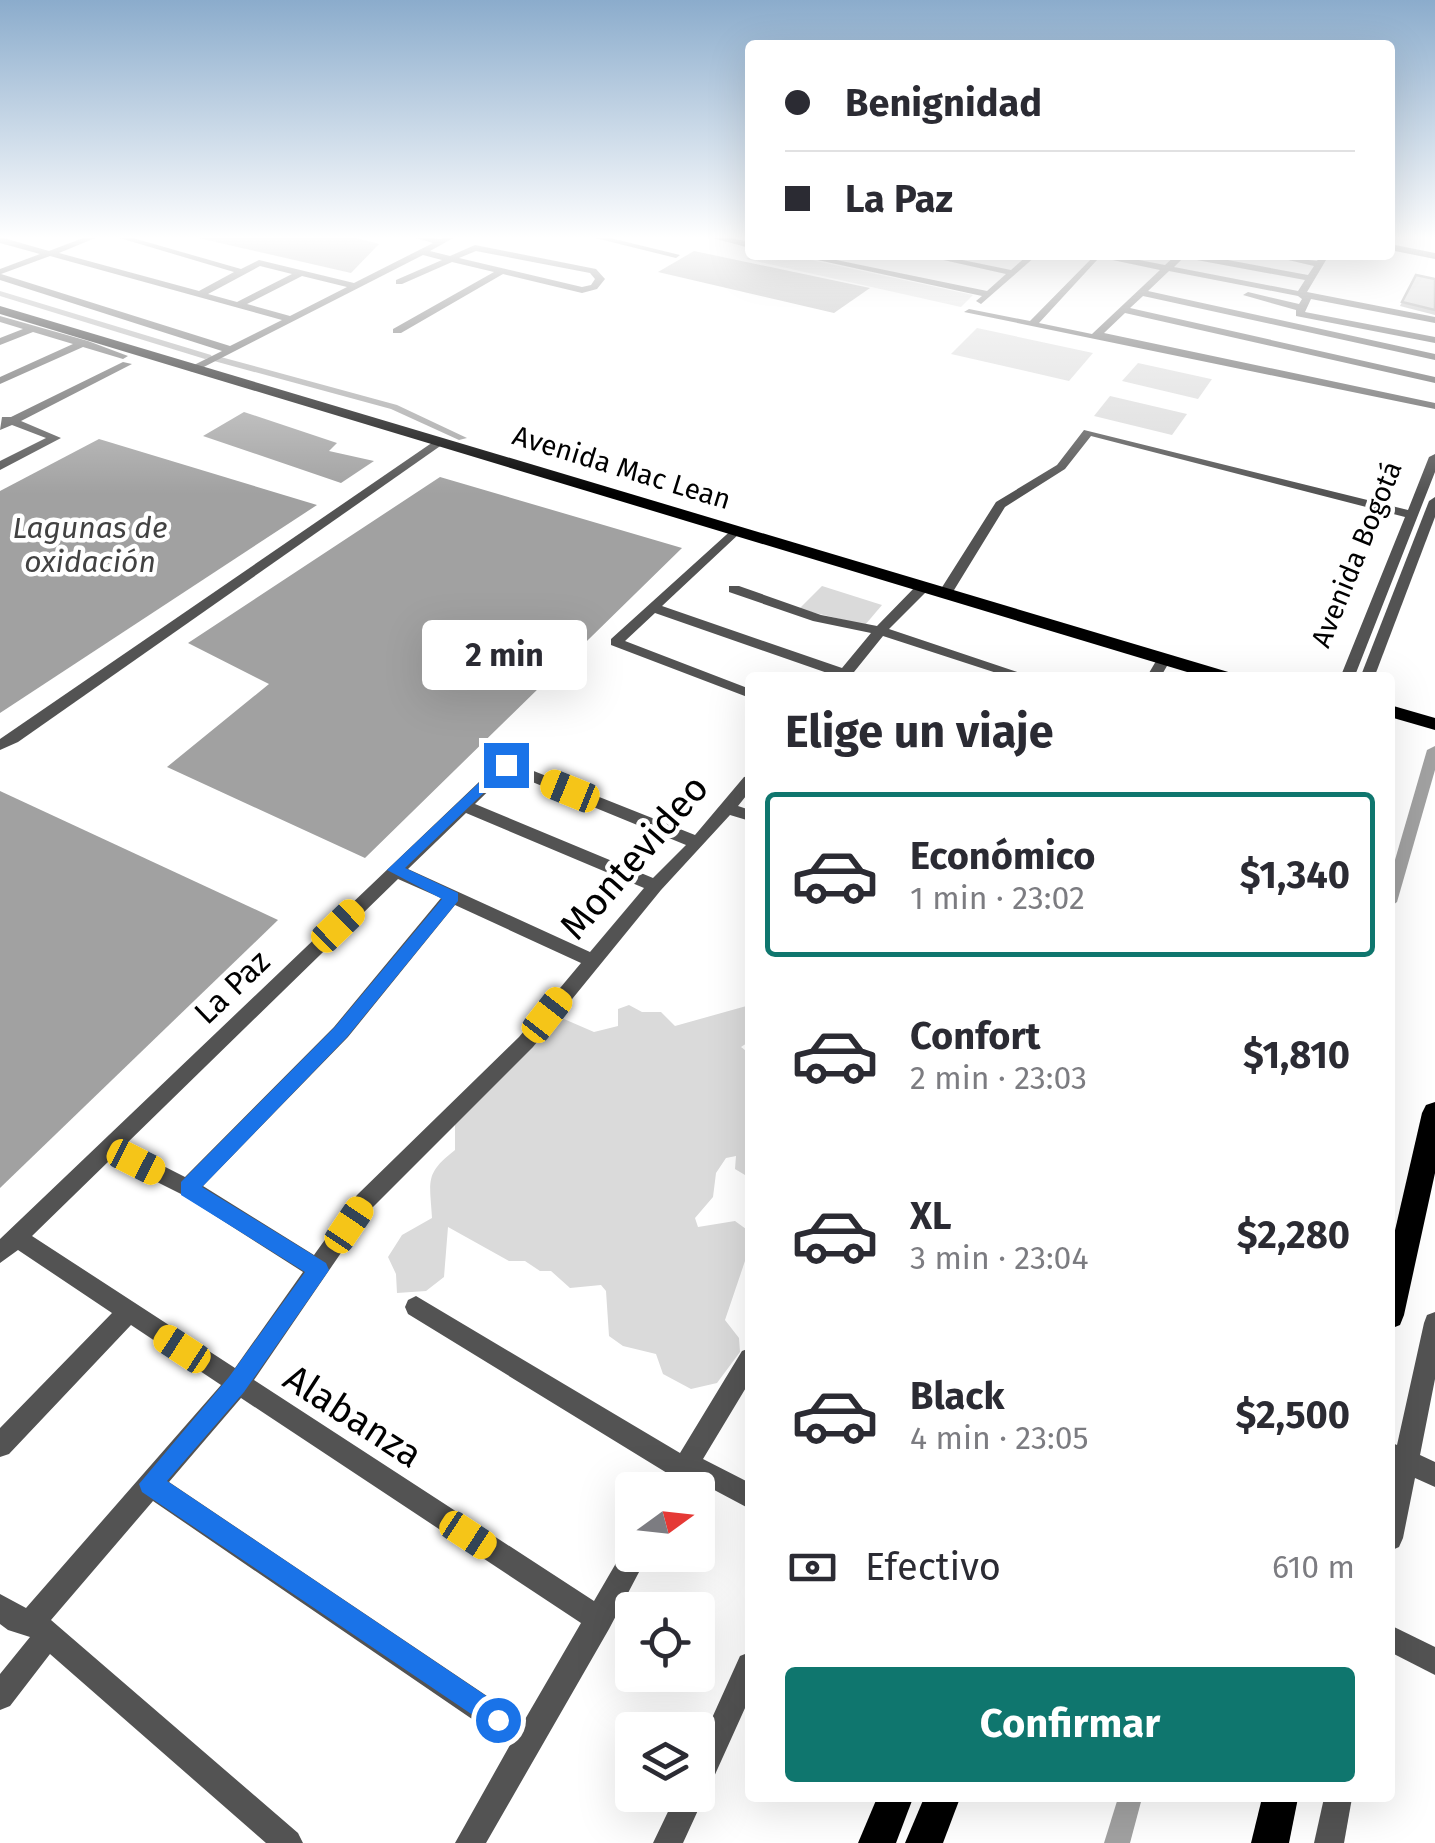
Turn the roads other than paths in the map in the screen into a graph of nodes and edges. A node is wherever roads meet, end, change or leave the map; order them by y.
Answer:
1 (16, 322) edge
2 (29, 322) edge
3 (145, 322) edge
4 (286, 322) edge
5 (412, 322) edge
6 (1014, 322) edge
7 (1036, 322) edge
8 (1112, 322) edge
9 (1177, 322) edge
10 (1275, 322) edge
11 (1351, 322) edge
12 (38, 326) junction
13 (1032, 326) junction
14 (397, 331) dead end
15 (1097, 336) junction
16 (1435, 340) edge
17 (88, 341) junction
18 (0, 342) edge
19 (231, 350) junction
20 (1435, 357) edge
21 (194, 369) junction
22 (1435, 380) edge
23 (0, 381) edge
24 (1435, 406) edge
25 (4, 422) edge
26 (440, 442) junction
27 (0, 466) edge
28 (1433, 469) edge
29 (1435, 501) edge
30 (1412, 515) junction
31 (736, 530) junction
32 (1387, 576) junction
33 (1404, 580) junction
34 (924, 586) junction
35 (734, 589) dead end
36 (946, 592) junction
37 (655, 608) junction
38 (880, 631) junction
39 (1164, 659) junction
40 (837, 672) edge
41 (851, 672) edge
42 (1009, 672) edge
43 (1156, 672) edge
44 (1208, 672) edge
45 (1349, 672) edge
46 (1369, 672) edge
47 (745, 692) edge
48 (1395, 720) edge
49 (1435, 724) edge
50 (1435, 739) edge
51 (0, 744) edge
52 (745, 787) edge
53 (464, 805) junction
54 (727, 808) junction
55 (745, 814) edge
56 (698, 843) junction
57 (394, 870) junction
58 (656, 886) junction
59 (452, 897) junction
60 (592, 960) junction
61 (1435, 1113) edge
62 (110, 1149) junction
63 (188, 1188) junction
64 (9, 1245) edge
65 (319, 1270) junction
66 (1395, 1293) edge
67 (416, 1307) dead end
68 (127, 1313) junction
69 (1435, 1328) edge
70 (745, 1366) edge
71 (237, 1385) junction
72 (0, 1444) edge
73 (1398, 1458) edge
74 (665, 1472) edge
75 (680, 1472) edge
76 (1435, 1475) edge
77 (715, 1476) edge
78 (150, 1484) junction
79 (1395, 1488) edge
80 (745, 1493) edge
81 (626, 1572) edge
82 (0, 1606) edge
83 (600, 1620) junction
84 (40, 1628) junction
85 (1395, 1641) edge
86 (1435, 1662) edge
87 (745, 1677) edge
88 (0, 1696) edge
89 (530, 1741) junction
90 (715, 1743) edge
91 (893, 1802) edge
92 (940, 1802) edge
93 (1279, 1802) edge
94 (1337, 1802) edge
95 (683, 1812) edge
96 (288, 1843) edge
97 (470, 1843) edge
98 (668, 1843) edge
99 (877, 1843) edge
100 (924, 1843) edge
101 (1270, 1843) edge
102 (1329, 1843) edge

1 - 12 street
2 - 12 main road, Avenida Mac Lean
3 - 19 street
4 - 19 street
5 - 14 street
6 - 13 street
7 - 13 street
8 - 15 street
9 - 22 street
10 - 20 street
11 - 16 street
12 - 17 main road, Avenida Mac Lean
12 - 18 street
13 - 15 street
15 - 24 street
17 - 21 main road, Avenida Mac Lean
17 - 23 street
17 - 25 street
19 - 21 street
21 - 26 main road, Avenida Mac Lean
25 - 27 street
26 - 31 main road, Avenida Mac Lean
26 - 51 street
28 - 30 street, Avenida Bogotá
29 - 33 street, Avenida Bogotá
30 - 32 street, Avenida Bogotá
30 - 36 street
31 - 34 main road, Avenida Mac Lean
31 - 37 street
32 - 33 street
32 - 45 street, Avenida Bogotá
33 - 46 street, Avenida Bogotá
34 - 36 main road, Avenida Mac Lean
34 - 38 street
35 - 38 street
36 - 39 main road, Avenida Mac Lean
37 - 40 street
37 - 47 street
38 - 41 street
38 - 42 street
39 - 43 street
39 - 44 main road, Avenida Mac Lean
48 - 49 main road
48 - 50 main road
52 - 54 street, Montevideo
53 - 56 street, La Paz
53 - 57 street, La Paz
53 - 58 street
54 - 55 street
54 - 56 street, Montevideo
56 - 58 street, Montevideo
57 - 59 street
57 - 62 street, La Paz
58 - 60 street, Montevideo
59 - 60 street
59 - 63 street
60 - 65 street, Montevideo
61 - 66 main road
62 - 63 street
62 - 64 street, La Paz
63 - 65 street
64 - 68 street, Alabanza
65 - 71 street, Montevideo
67 - 74 street
68 - 71 street, Alabanza
68 - 72 street
69 - 73 street
70 - 75 street
71 - 78 street, Montevideo
71 - 83 street, Alabanza
73 - 76 street
73 - 79 street
77 - 80 street
78 - 84 street, Montevideo
78 - 89 street
81 - 83 street
82 - 84 street
83 - 89 street
84 - 88 street, Montevideo
84 - 96 street
85 - 86 street
87 - 90 street
89 - 97 street
91 - 99 main road
92 - 100 main road
93 - 101 main road
94 - 102 street
95 - 98 street

